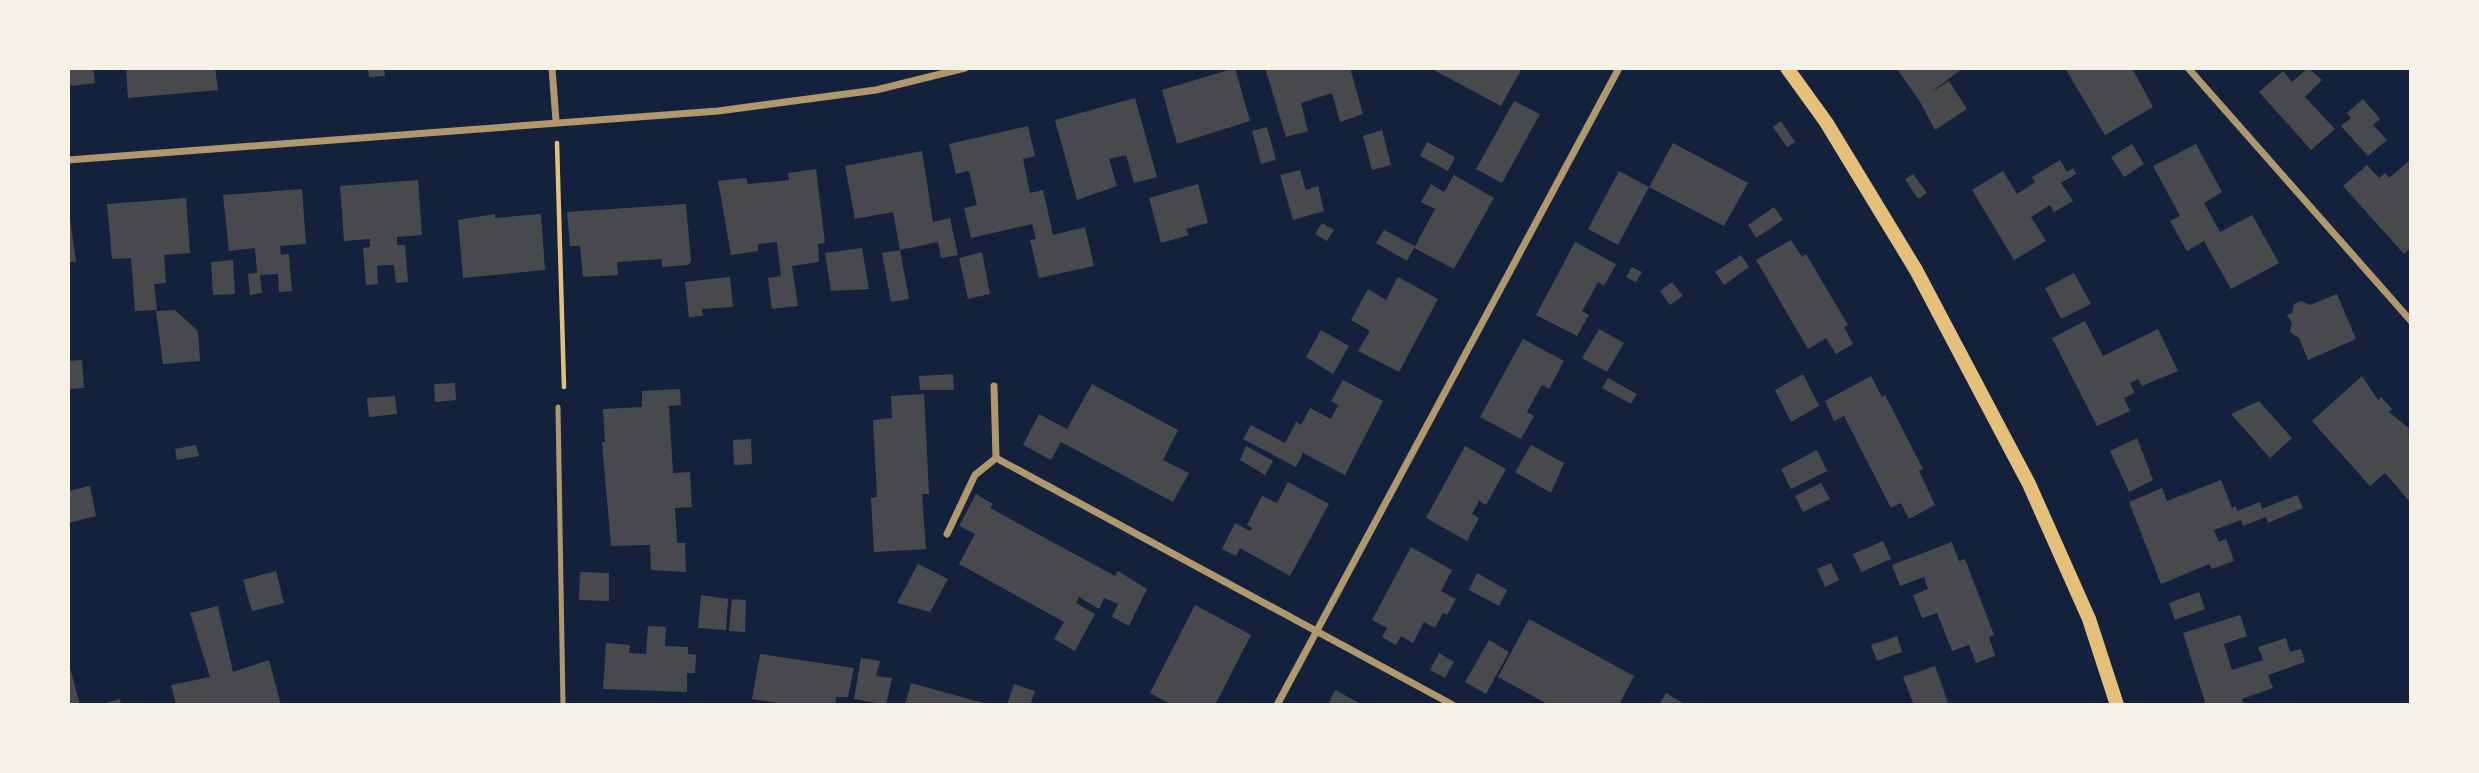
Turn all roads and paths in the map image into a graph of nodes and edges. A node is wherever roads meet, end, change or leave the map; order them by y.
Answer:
1 (552, 68) edge
2 (965, 68) edge
3 (1619, 68) edge
4 (1787, 68) edge
5 (2189, 68) edge
6 (556, 121) junction
7 (68, 160) edge
8 (2411, 321) edge
9 (994, 386) dead end
10 (558, 407) joint
11 (996, 458) junction
12 (947, 534) dead end
13 (1317, 632) junction
14 (563, 705) edge
15 (1277, 705) edge
16 (1453, 705) edge
17 (2117, 705) edge

1 - 6 street
2 - 6 street
3 - 13 street
4 - 17 main road
5 - 8 street
6 - 7 street
6 - 10 path
9 - 11 street
10 - 14 lane
11 - 12 street
11 - 13 street
13 - 15 street
13 - 16 street

